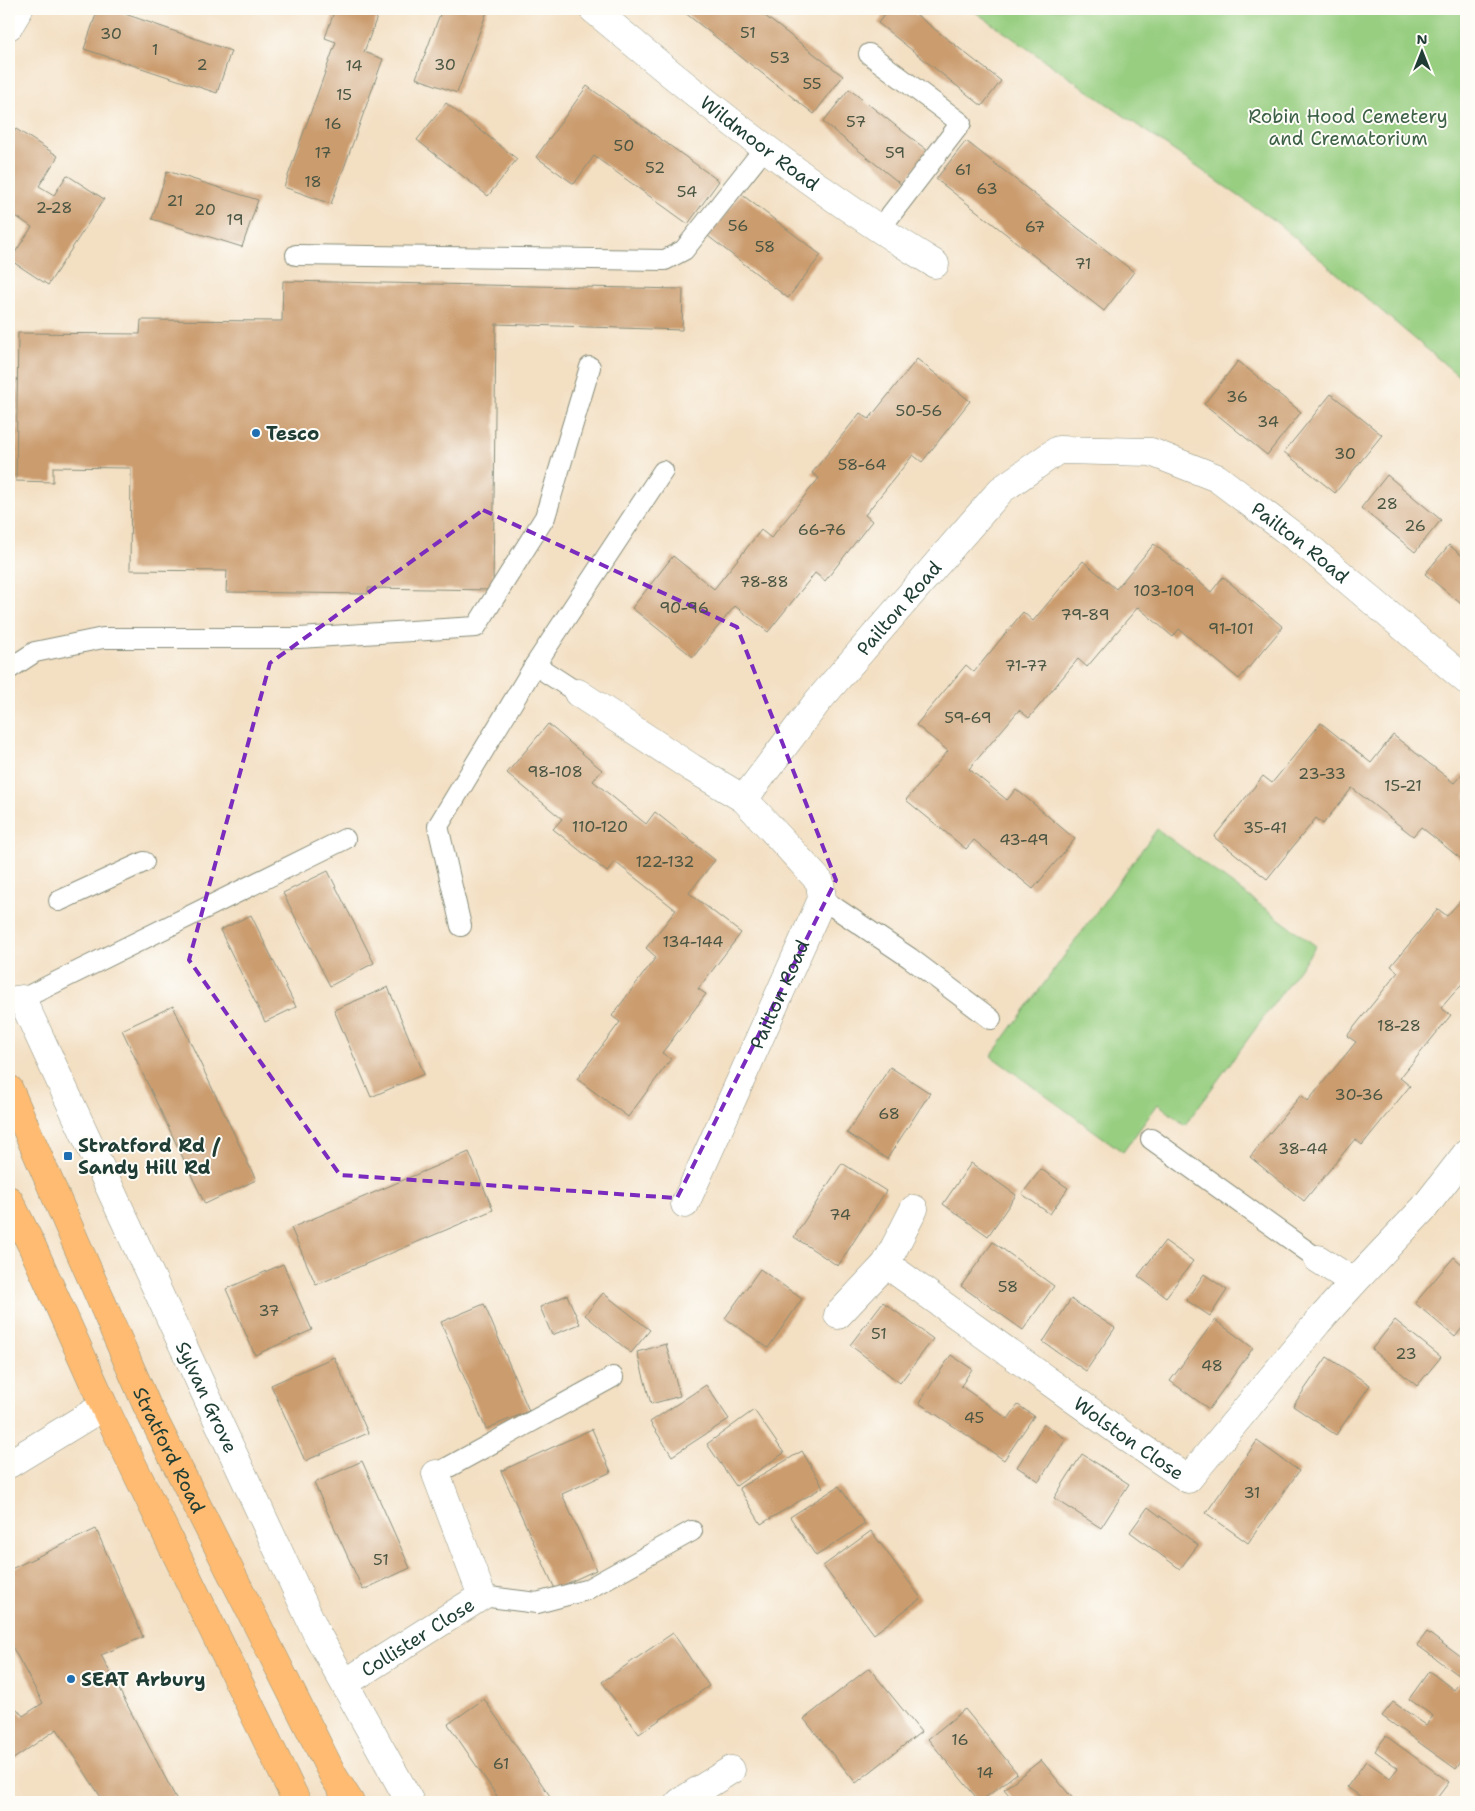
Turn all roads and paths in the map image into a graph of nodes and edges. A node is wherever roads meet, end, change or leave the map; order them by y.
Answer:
1 (19, 9) edge
2 (593, 9) edge
3 (9, 26) edge
4 (869, 54) dead end
5 (764, 149) junction
6 (879, 230) junction
7 (296, 255) dead end
8 (935, 264) dead end
9 (590, 367) dead end
10 (663, 471) dead end
11 (35, 652) junction
12 (9, 662) edge
13 (535, 665) junction
14 (9, 669) edge
15 (1466, 680) edge
16 (578, 693) joint
17 (744, 799) junction
18 (345, 839) dead end
19 (144, 862) dead end
20 (822, 899) junction
21 (59, 901) dead end
22 (461, 926) dead end
23 (15, 1000) edge
24 (991, 1019) dead end
25 (9, 1089) edge
26 (1151, 1139) dead end
27 (1466, 1154) edge
28 (9, 1200) edge
29 (685, 1204) dead end
30 (914, 1210) dead end
31 (1318, 1259) joint
32 (886, 1264) junction
33 (1354, 1282) junction
34 (838, 1315) dead end
35 (613, 1377) dead end
36 (104, 1406) junction
37 (9, 1464) edge
38 (436, 1474) joint
39 (692, 1531) dead end
40 (482, 1596) junction
41 (345, 1683) junction
42 (731, 1770) dead end
43 (296, 1802) edge
44 (350, 1802) edge
45 (410, 1802) edge
46 (680, 1802) edge

1 - 3 street
2 - 5 street, Wildmoor Road
4 - 6 lane
5 - 6 street, Wildmoor Road
5 - 7 lane
6 - 8 street, Wildmoor Road
9 - 11 lane
10 - 13 lane
11 - 12 lane
11 - 14 lane
13 - 16 lane
13 - 22 lane
15 - 17 street, Pailton Road
16 - 17 street
17 - 20 street
18 - 23 lane
19 - 21 lane
20 - 24 lane
20 - 29 street, Pailton Road
23 - 41 street, Sylvan Grove
25 - 44 highway, Stratford Road
26 - 31 lane
27 - 33 street, Wolston Close
28 - 36 highway, Stratford Road
30 - 32 street
31 - 33 street
32 - 33 street, Wolston Close
32 - 34 street
35 - 38 lane
36 - 37 street
36 - 43 highway, Stratford Road
38 - 40 street, Collister Close
39 - 40 lane
40 - 41 street, Collister Close
41 - 45 street, Sylvan Grove
42 - 46 street

